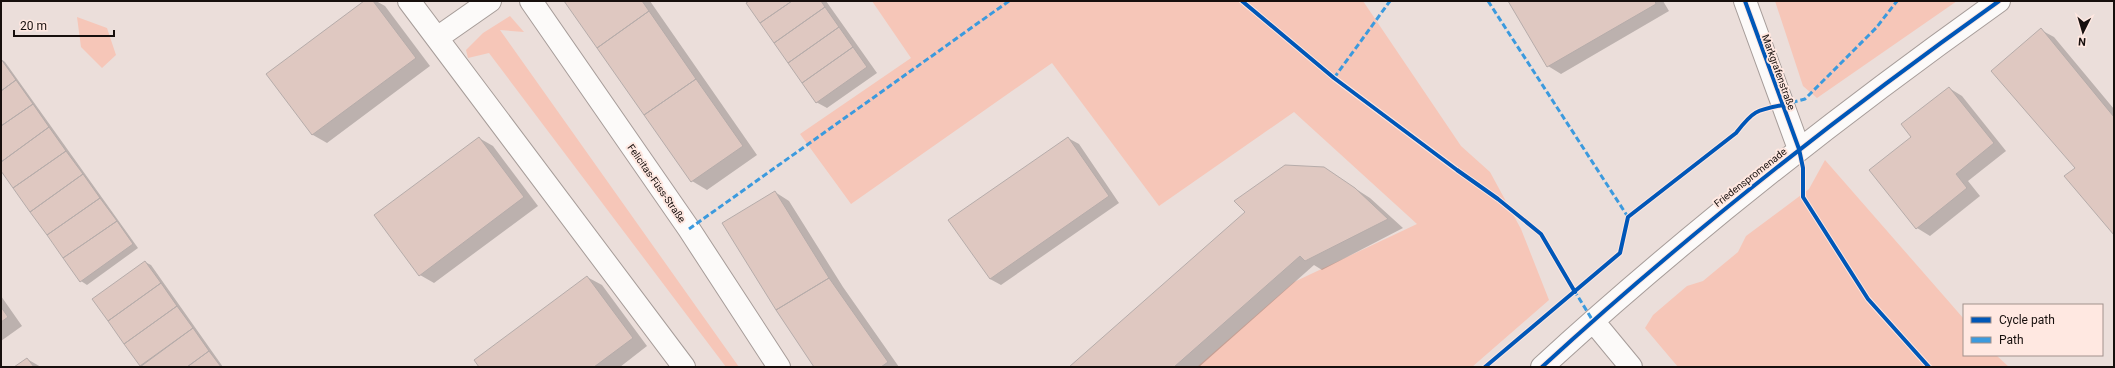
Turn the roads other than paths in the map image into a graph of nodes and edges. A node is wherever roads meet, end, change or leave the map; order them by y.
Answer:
1 (409, 1) edge
2 (490, 1) edge
3 (530, 1) edge
4 (1745, 1) edge
5 (1999, 1) edge
6 (437, 38) junction
7 (1799, 149) junction
8 (1593, 321) junction
9 (684, 367) edge
10 (779, 367) edge
11 (1542, 367) edge
12 (1631, 367) edge

1 - 6 street
2 - 6 street
3 - 10 street, Felicitas-Füss-Straße
4 - 7 street, Markgrafenstraße
5 - 7 street, Friedenspromenade
6 - 9 street
7 - 8 street, Friedenspromenade
8 - 11 street, Friedenspromenade
8 - 12 street

